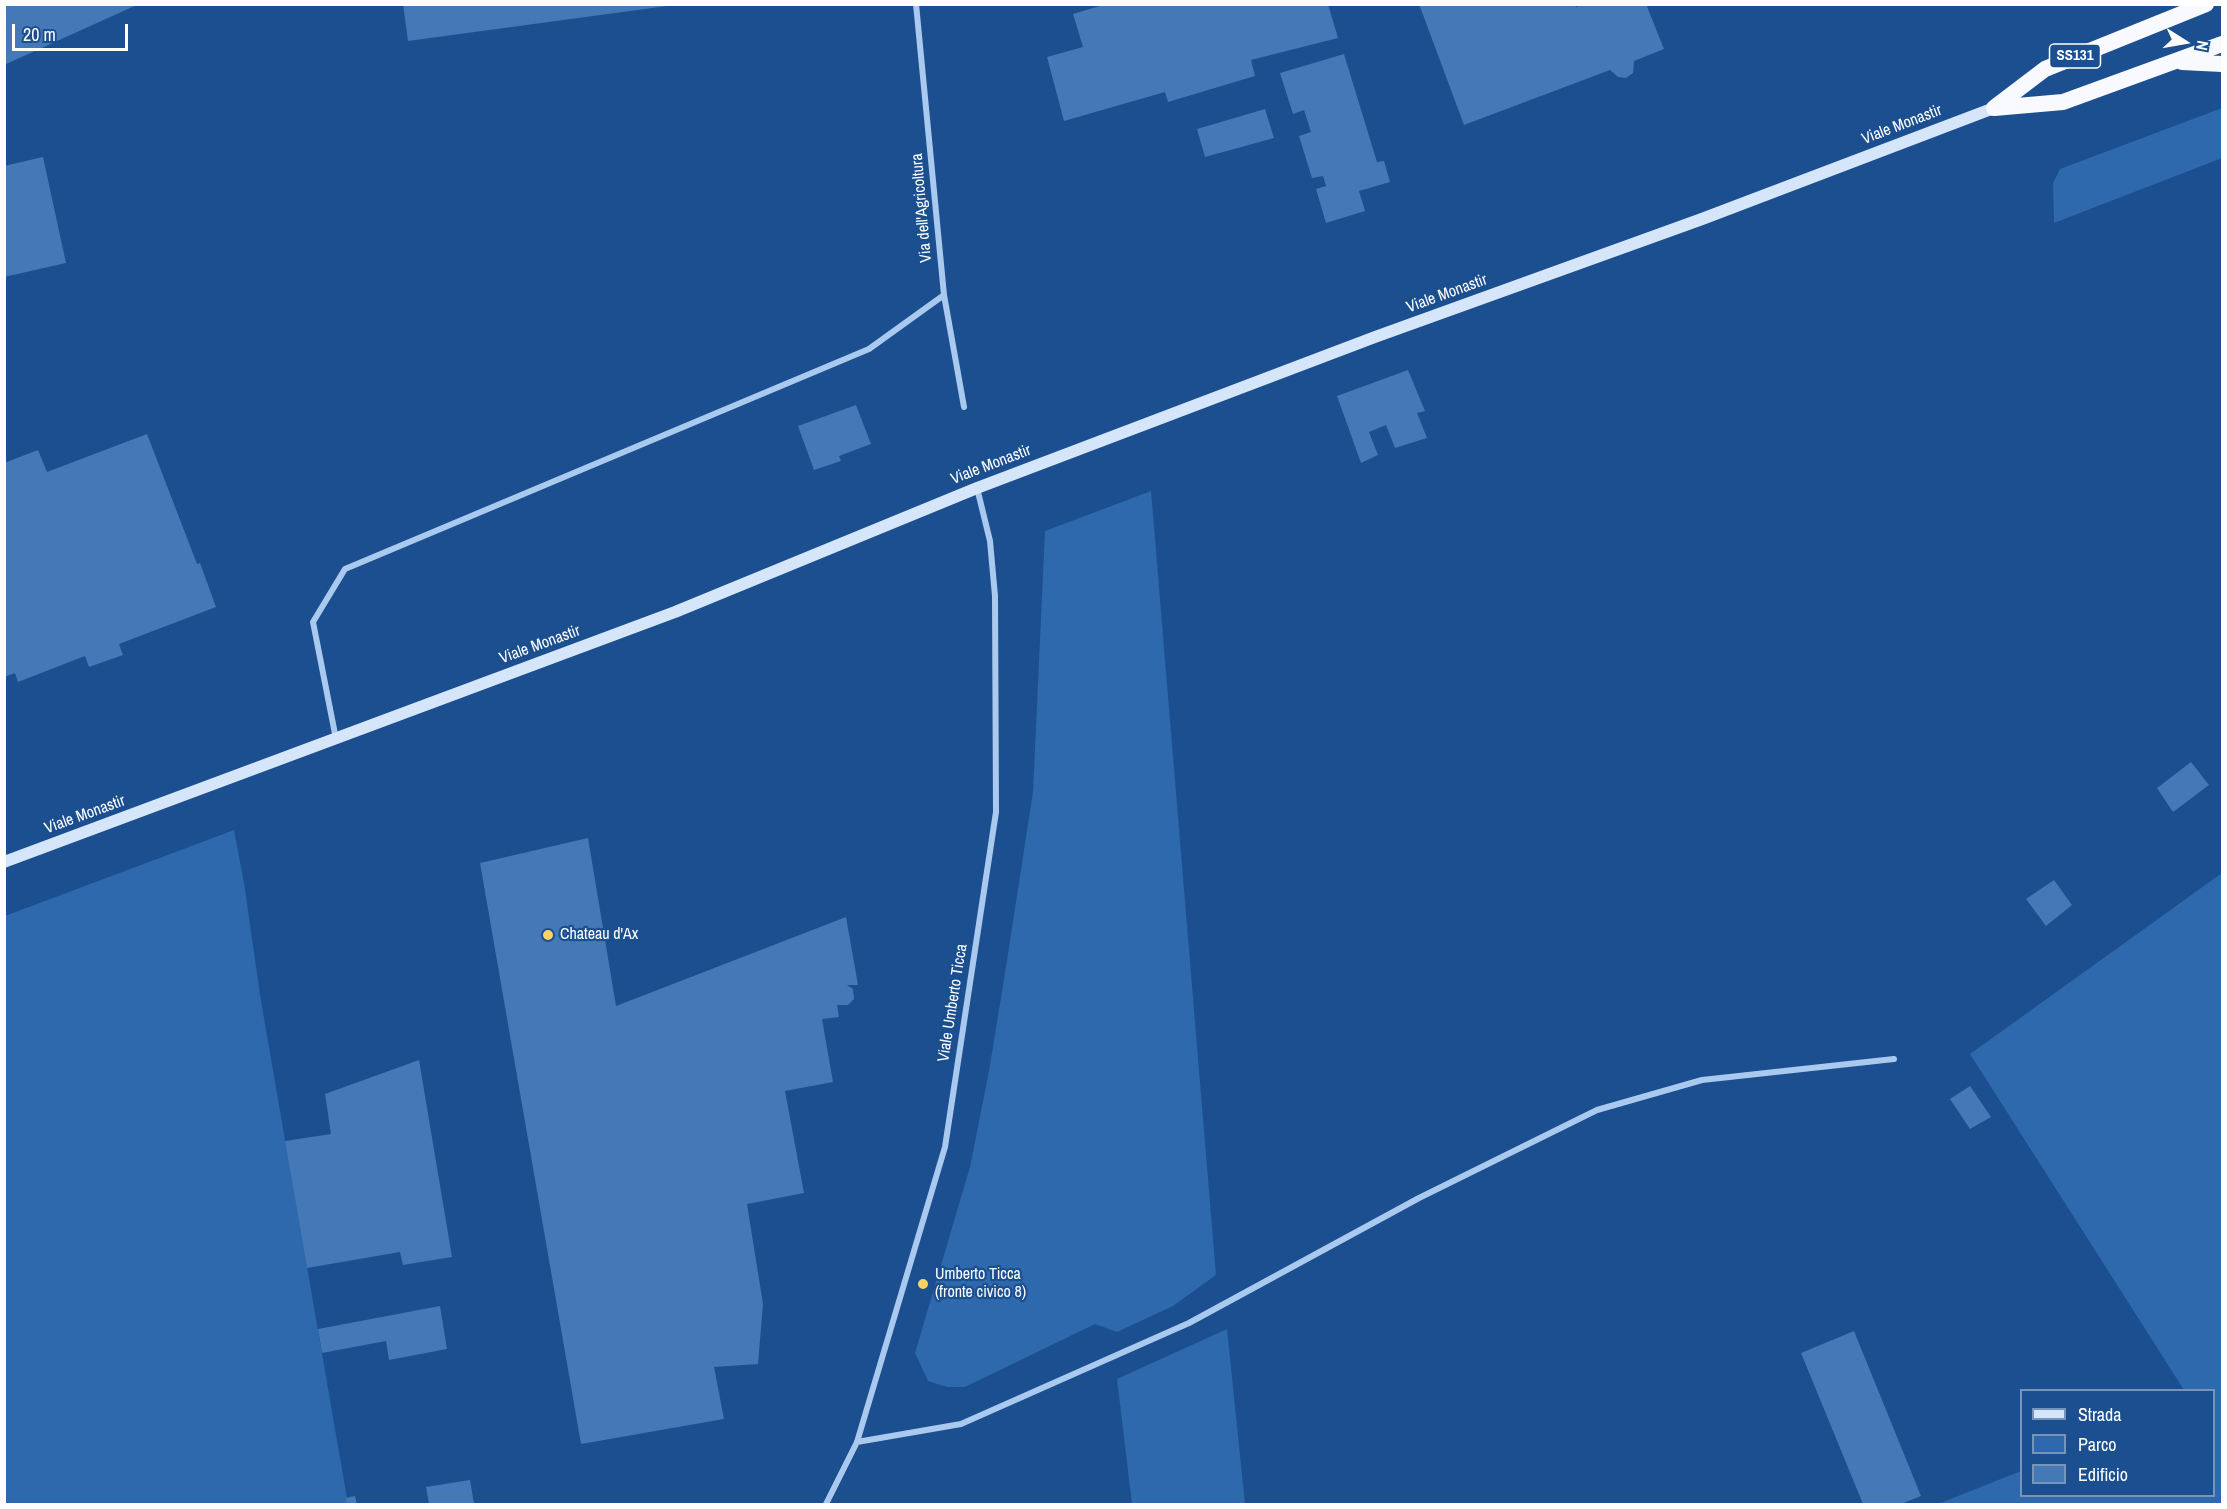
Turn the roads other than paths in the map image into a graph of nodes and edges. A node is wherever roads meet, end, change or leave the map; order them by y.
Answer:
1 (916, 4) edge
2 (2179, 4) edge
3 (2206, 4) edge
4 (2165, 20) junction
5 (2223, 44) edge
6 (2175, 61) junction
7 (2223, 64) edge
8 (1994, 108) junction
9 (944, 295) junction
10 (964, 407) dead end
11 (976, 488) junction
12 (336, 739) junction
13 (4, 862) edge
14 (1894, 1059) dead end
15 (857, 1442) junction
16 (826, 1504) edge

1 - 9 street, Via dell'Agricoltura
2 - 4 highway
3 - 4 highway, SS131
4 - 8 highway, SS131
5 - 6 highway, SS131
6 - 7 highway
6 - 8 highway, SS131
8 - 11 main road, Viale Monastir
9 - 10 street, Via dell'Agricoltura
9 - 12 street
11 - 12 main road, Viale Monastir
11 - 15 street, Viale Umberto Ticca
12 - 13 main road, Viale Monastir
14 - 15 street
15 - 16 street, Viale Umberto Ticca

